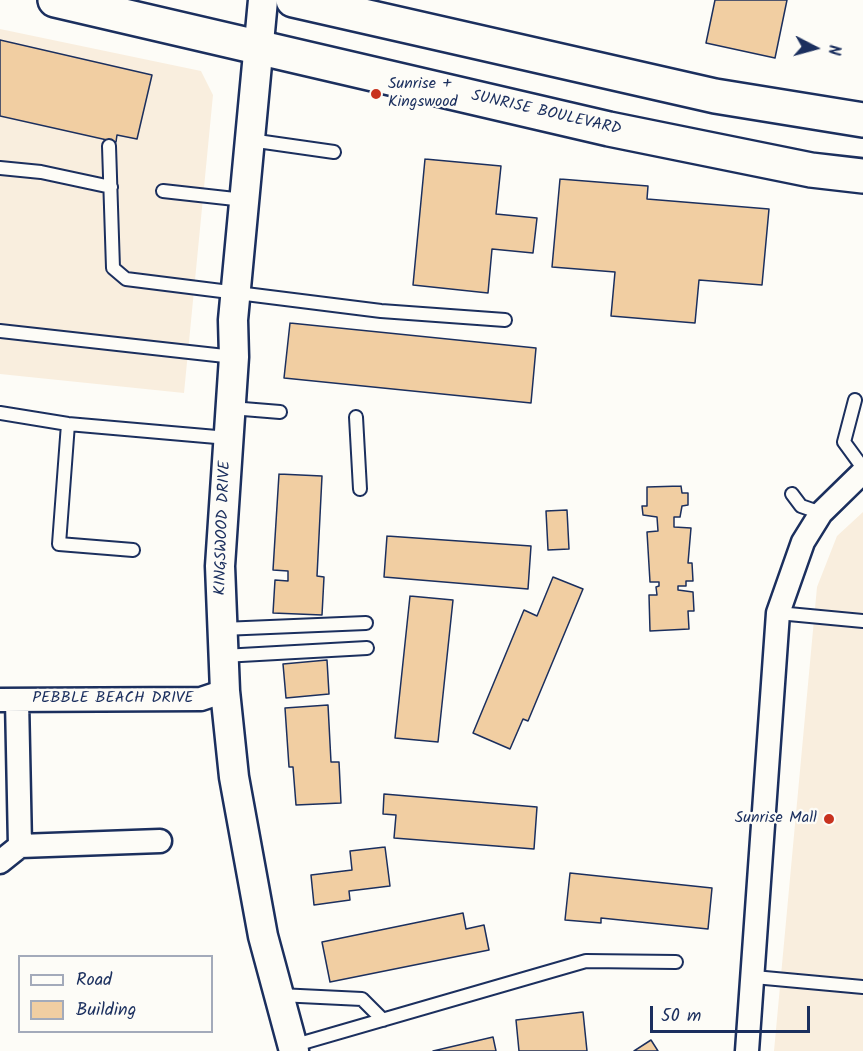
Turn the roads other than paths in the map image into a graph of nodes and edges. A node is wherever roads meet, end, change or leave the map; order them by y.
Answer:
1 (55, 0) edge
2 (263, 0) edge
3 (293, 0) edge
4 (258, 49) junction
5 (863, 120) edge
6 (250, 140) junction
7 (109, 146) dead end
8 (334, 152) dead end
9 (0, 168) edge
10 (863, 176) edge
11 (111, 187) junction
12 (163, 192) dead end
13 (244, 200) junction
14 (236, 292) junction
15 (505, 321) dead end
16 (0, 331) edge
17 (234, 357) junction
18 (855, 400) dead end
19 (230, 408) junction
20 (280, 412) dead end
21 (0, 413) edge
22 (356, 417) dead end
23 (68, 424) junction
24 (228, 438) junction
25 (863, 470) edge
26 (360, 489) dead end
27 (792, 494) dead end
28 (821, 513) junction
29 (133, 550) dead end
30 (778, 614) junction
31 (863, 621) edge
32 (366, 623) dead end
33 (223, 643) junction
34 (367, 648) dead end
35 (225, 691) junction
36 (8, 700) edge
37 (160, 841) dead end
38 (20, 846) junction
39 (0, 862) edge
40 (676, 962) dead end
41 (754, 976) junction
42 (863, 987) edge
43 (278, 995) junction
44 (383, 1020) junction
45 (293, 1049) edge
46 (747, 1051) edge

1 - 4 main road, SUNRISE BOULEVARD
2 - 4 street, KINGSWOOD DRIVE
3 - 5 main road
4 - 6 street, KINGSWOOD DRIVE
4 - 10 main road, SUNRISE BOULEVARD
6 - 8 lane
6 - 13 street, KINGSWOOD DRIVE
7 - 11 lane
9 - 11 lane
11 - 14 lane
12 - 13 lane
13 - 14 street, KINGSWOOD DRIVE
14 - 15 lane
14 - 17 street, KINGSWOOD DRIVE
16 - 17 lane
17 - 19 street, KINGSWOOD DRIVE
18 - 25 lane
19 - 20 lane
19 - 24 street, KINGSWOOD DRIVE
21 - 23 lane
22 - 26 lane
23 - 24 lane
23 - 29 lane
24 - 33 street, KINGSWOOD DRIVE
25 - 28 street
27 - 28 lane
28 - 30 street
30 - 31 lane
30 - 41 street
32 - 33 lane
33 - 34 lane
33 - 35 street, KINGSWOOD DRIVE
35 - 36 street, PEBBLE BEACH DRIVE
35 - 43 street, KINGSWOOD DRIVE
36 - 38 street
37 - 38 street
38 - 39 street
40 - 44 lane
41 - 42 lane
41 - 46 street
43 - 44 lane
43 - 45 street, KINGSWOOD DRIVE
44 - 45 lane

